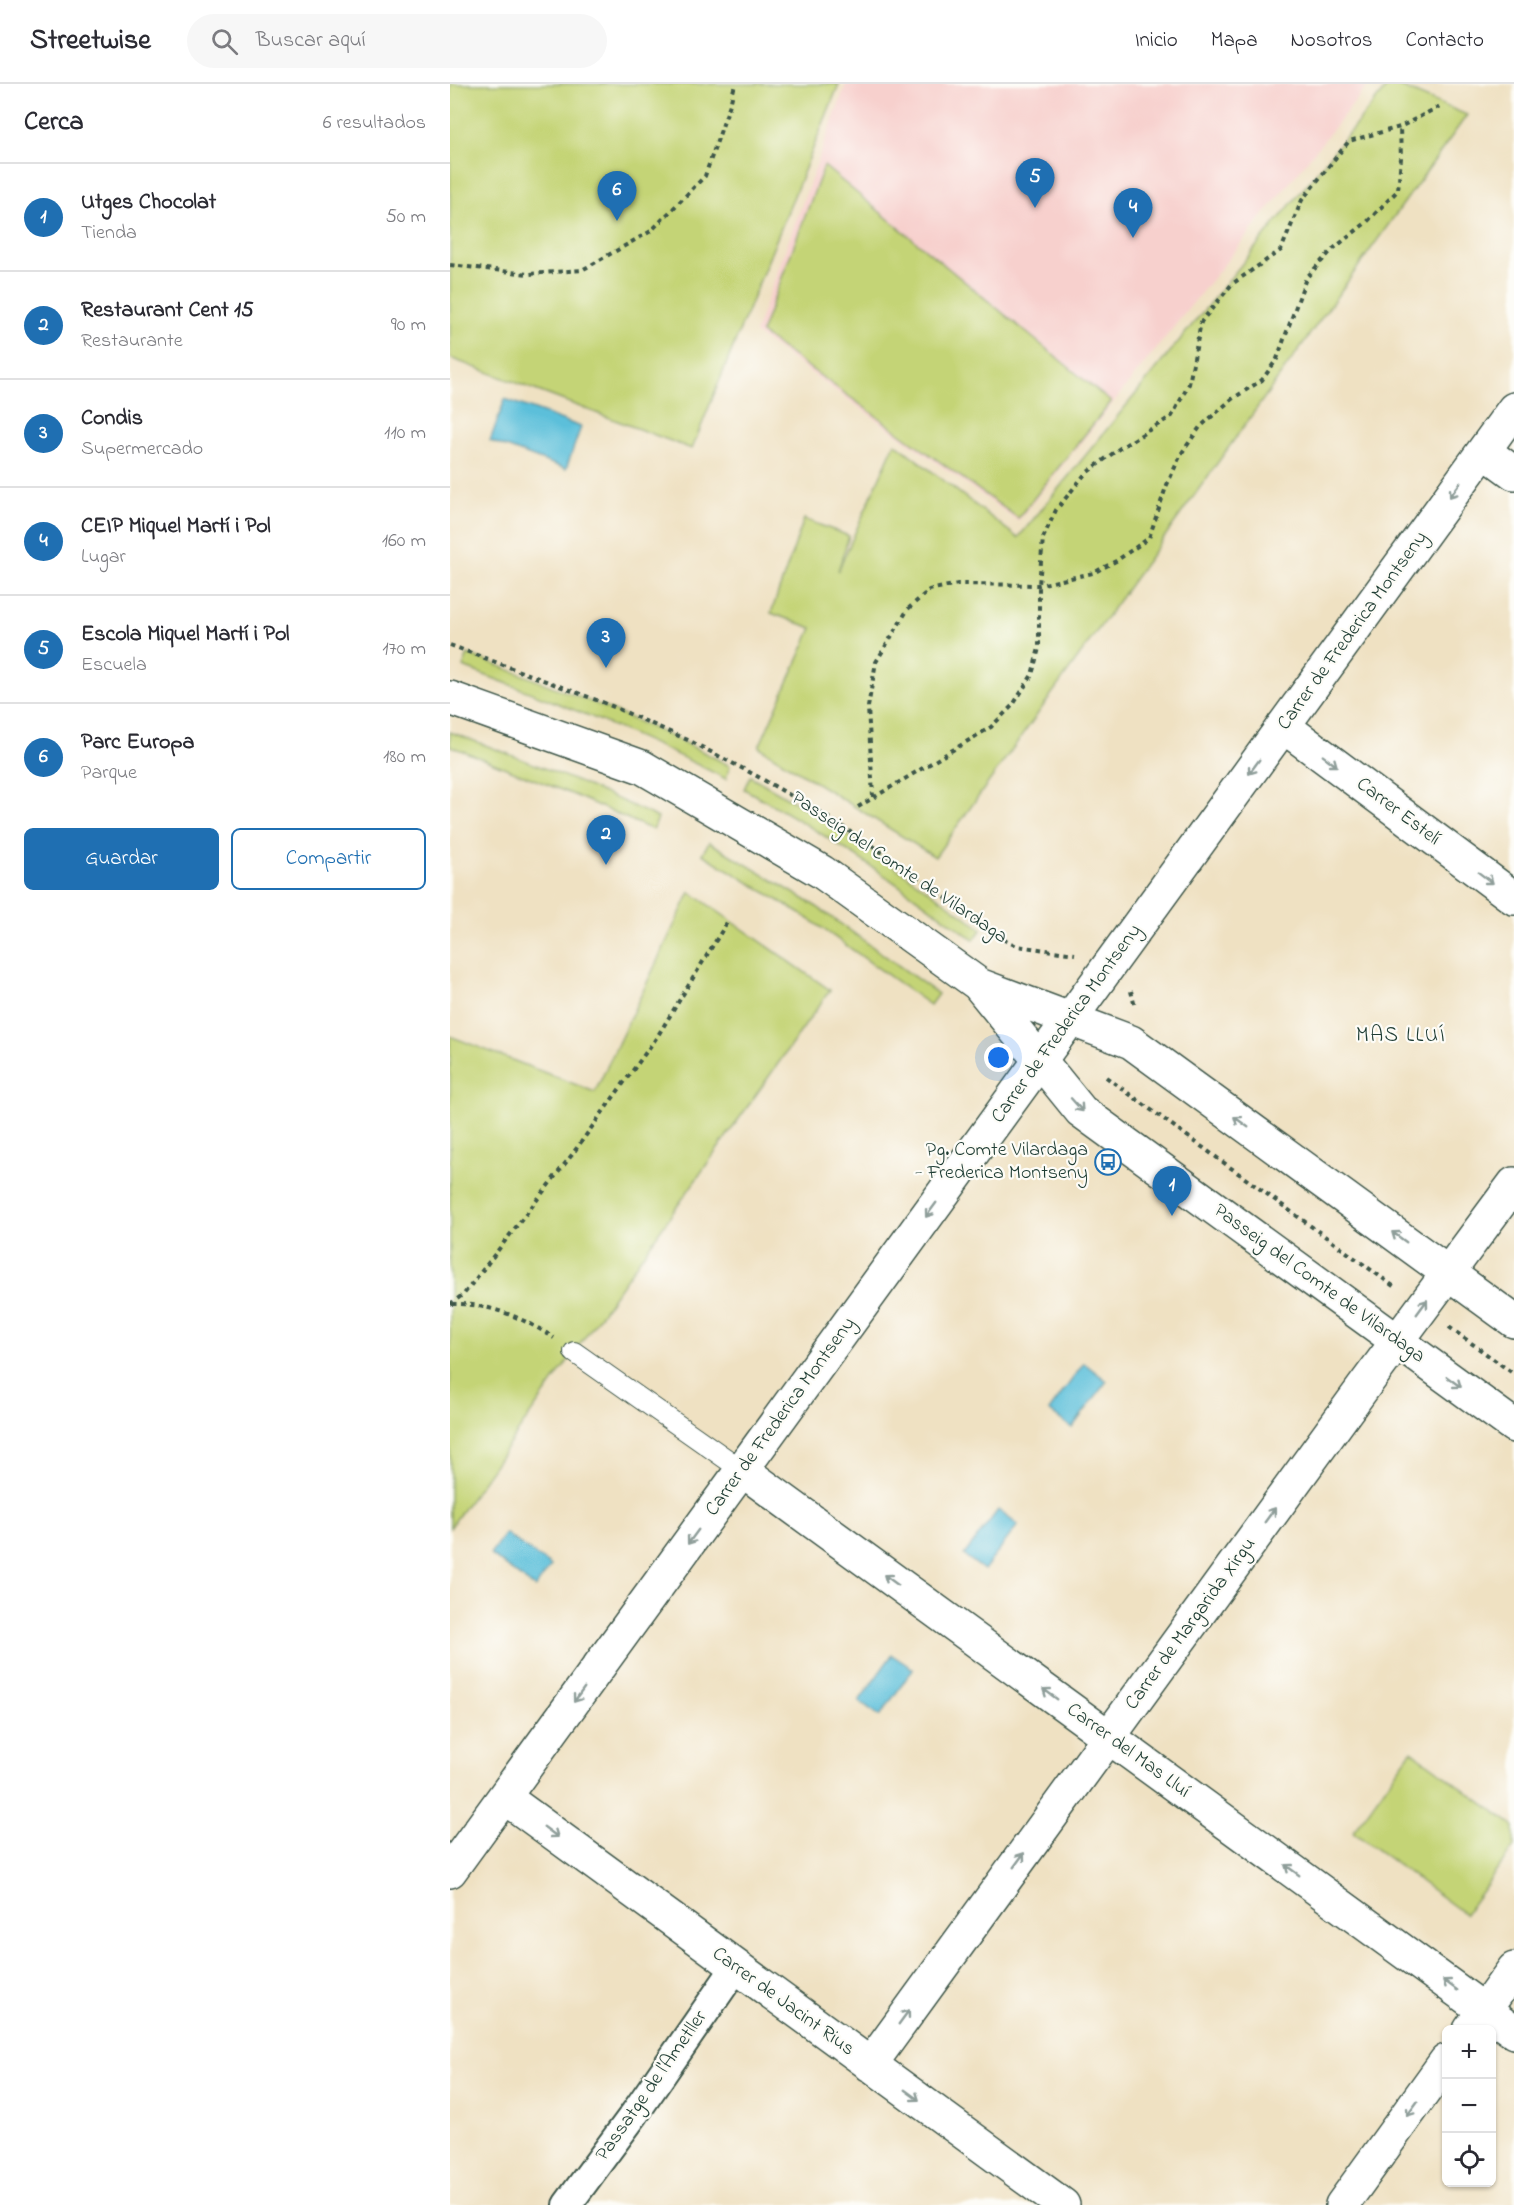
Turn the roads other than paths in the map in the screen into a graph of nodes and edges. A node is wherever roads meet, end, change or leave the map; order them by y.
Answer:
1 (1514, 409) edge
2 (1484, 450) junction
3 (1514, 473) edge
4 (450, 698) edge
5 (1283, 726) junction
6 (1514, 898) edge
7 (978, 984) junction
8 (1070, 1019) junction
9 (1040, 1060) junction
10 (1514, 1184) edge
11 (1448, 1273) junction
12 (1514, 1321) edge
13 (1397, 1342) junction
14 (574, 1353) road end
15 (1514, 1426) edge
16 (742, 1470) junction
17 (1109, 1736) junction
18 (504, 1797) junction
19 (450, 1871) edge
20 (736, 1967) junction
21 (1514, 1969) edge
22 (1477, 2020) edge
23 (1514, 2032) edge
24 (870, 2065) junction
25 (1442, 2067) edge
26 (567, 2205) edge
27 (1063, 2205) edge
28 (1342, 2205) edge

1 - 2 street, Carrer de Frederica Montseny
2 - 3 street
2 -> 5 street, Carrer de Frederica Montseny
4 - 7 street, Passeig del Comte de Vilardaga
5 -> 6 street, Carrer Estelí
5 -> 8 street, Carrer de Frederica Montseny
7 - 8 street, Passeig del Comte de Vilardaga
7 - 9 street, Passeig del Comte de Vilardaga
8 - 9 street, Carrer de Frederica Montseny
11 -> 8 street, Passeig del Comte de Vilardaga
9 -> 13 street, Passeig del Comte de Vilardaga
9 -> 16 street, Carrer de Frederica Montseny
10 - 11 street, Carrer de Margarida Xirgu
11 - 12 street, Passeig del Comte de Vilardaga
13 -> 11 street, Carrer de Margarida Xirgu
13 -> 15 street, Passeig del Comte de Vilardaga
17 -> 13 street, Carrer de Margarida Xirgu
14 - 16 lane
17 -> 16 street, Carrer del Mas Lluí
16 -> 18 street, Carrer de Frederica Montseny
22 -> 17 street, Carrer del Mas Lluí
24 -> 17 street, Carrer de Margarida Xirgu
18 - 19 street, Carrer de Frederica Montseny
18 -> 20 street, Carrer de Jacint Rius
20 - 24 street, Carrer de Jacint Rius
20 - 26 street, Passatge de l'Ametller
21 - 22 street
22 - 23 street, Carrer del Mas Lluí
24 -> 27 street, Carrer de Jacint Rius
25 -> 28 street

